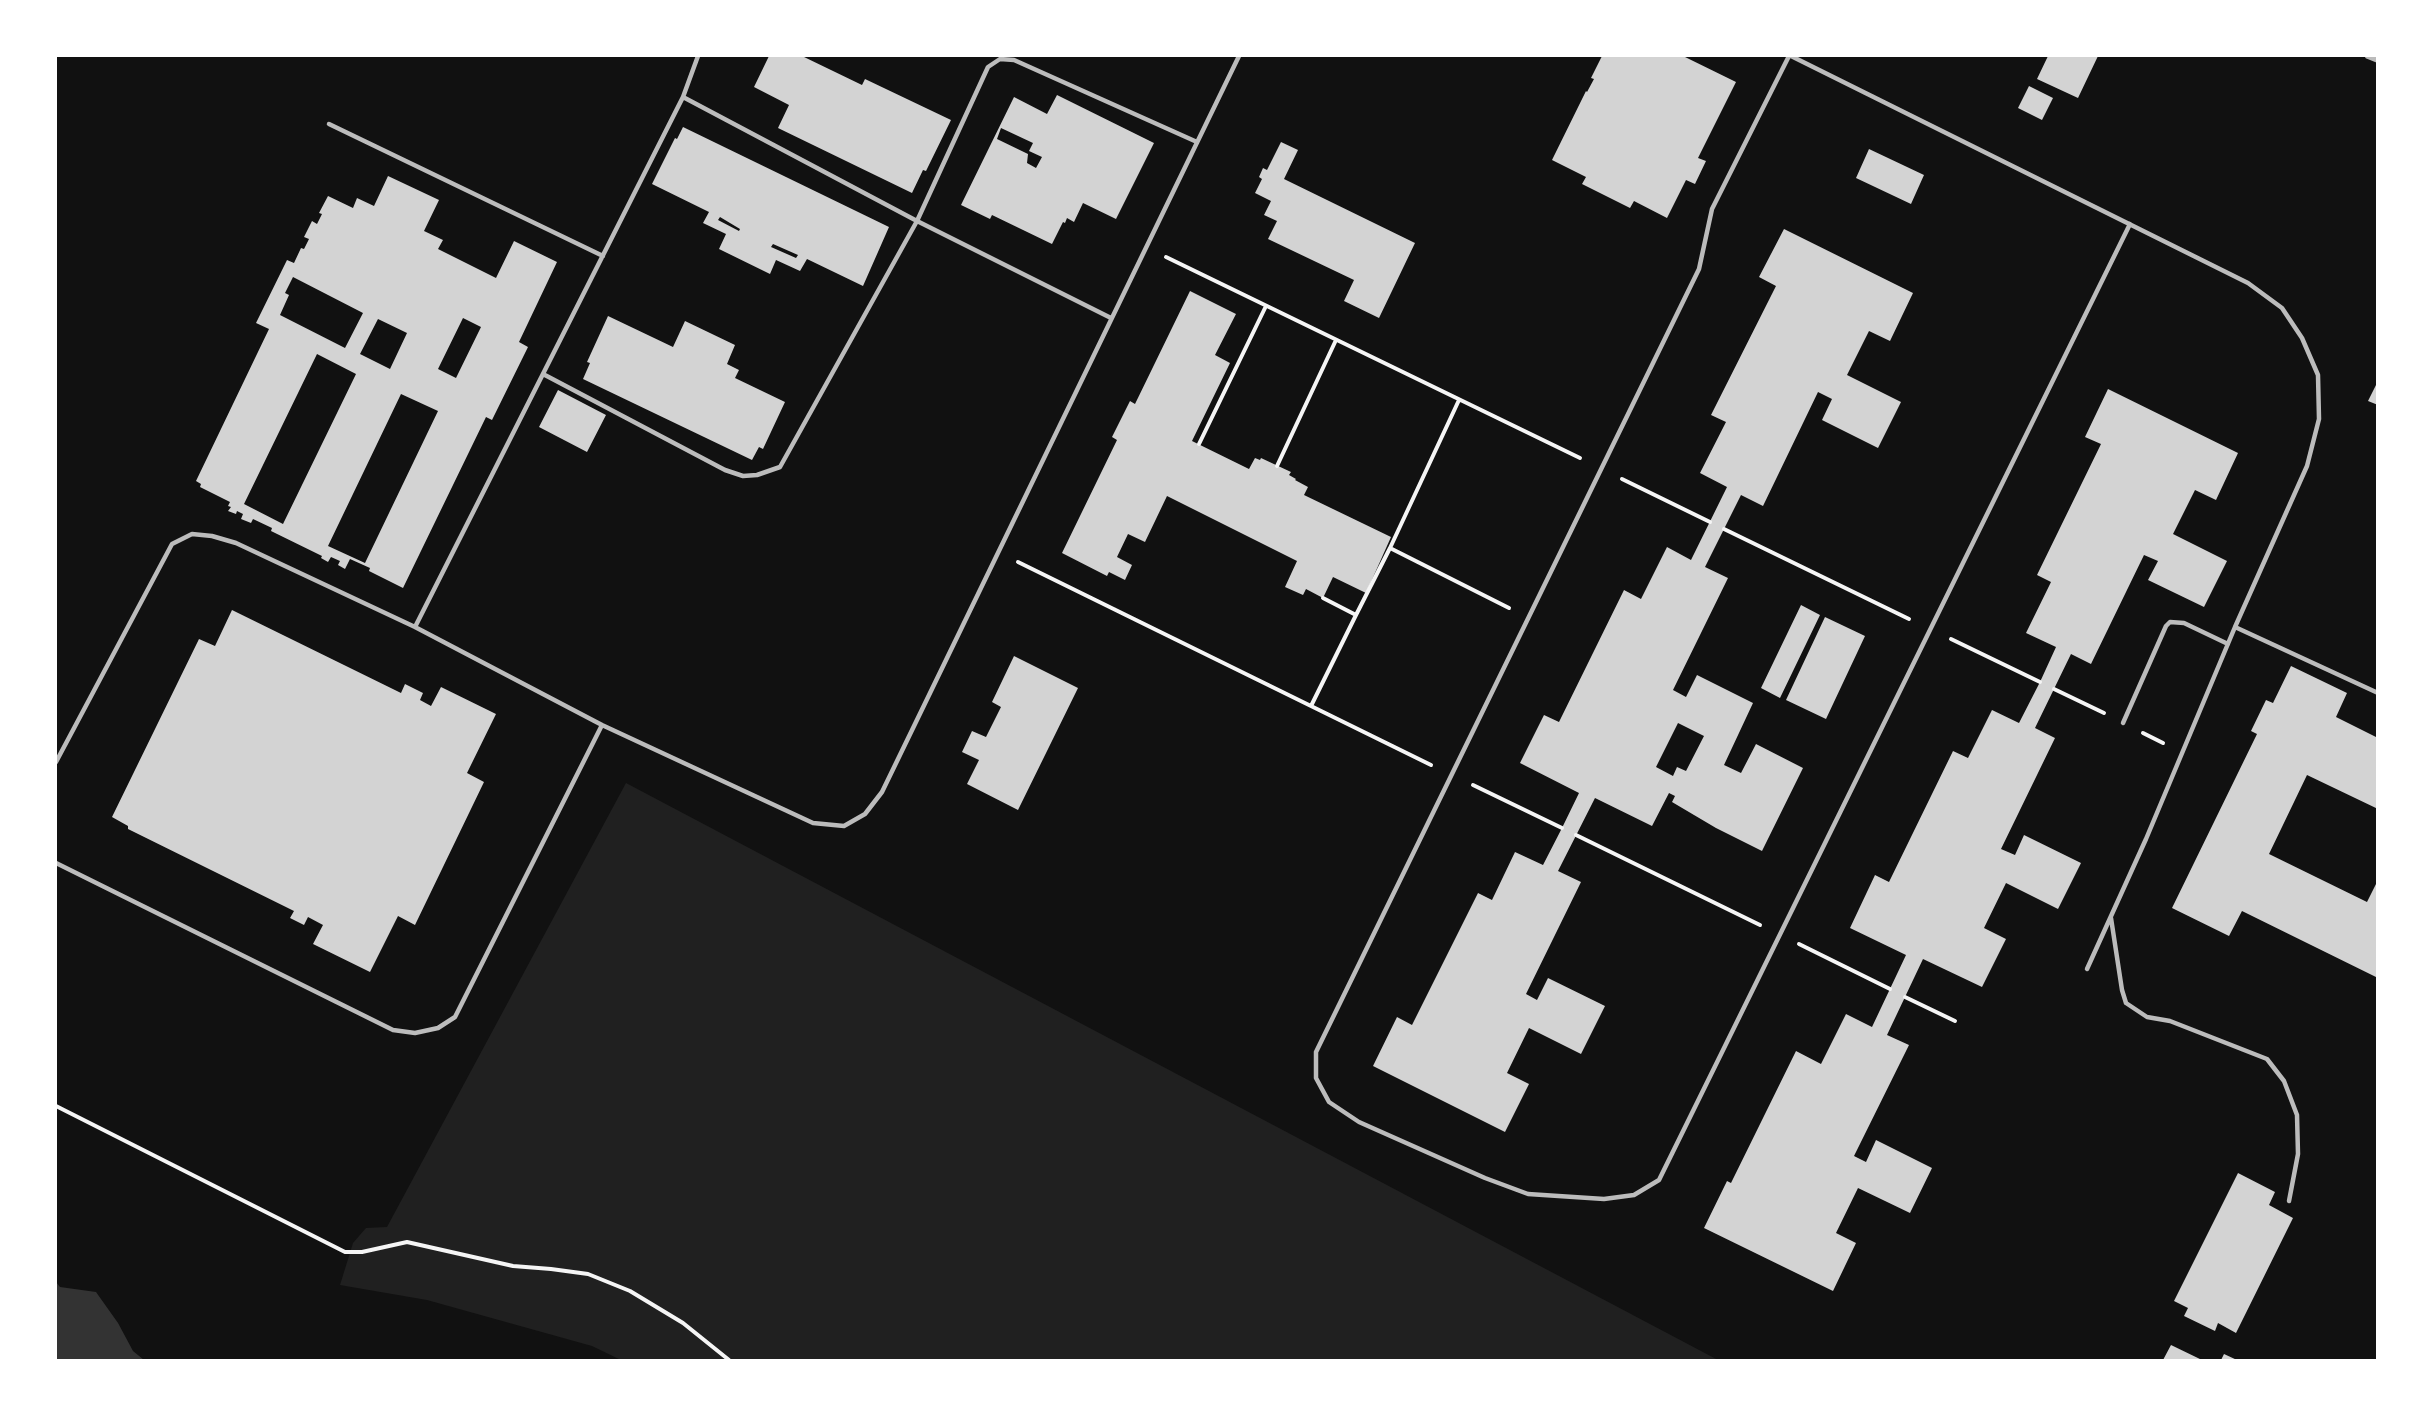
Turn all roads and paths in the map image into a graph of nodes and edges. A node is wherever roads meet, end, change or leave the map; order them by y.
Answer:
1 (698, 56) edge
2 (1239, 56) edge
3 (1790, 56) edge
4 (2368, 56) edge
5 (2378, 60) edge
6 (683, 97) junction
7 (329, 124) dead end
8 (1197, 142) junction
9 (917, 221) junction
10 (2130, 224) junction
11 (1146, 247) junction
12 (603, 256) junction
13 (1266, 306) junction
14 (1111, 318) junction
15 (1336, 340) junction
16 (543, 374) junction
17 (1459, 400) junction
18 (1199, 444) dead end
19 (1277, 466) dead end
20 (1601, 469) junction
21 (1710, 522) dead end
22 (1724, 529) dead end
23 (1390, 548) junction
24 (998, 553) junction
25 (1323, 598) dead end
26 (1356, 615) junction
27 (1528, 617) junction
28 (415, 627) junction
29 (2235, 627) junction
30 (1929, 628) junction
31 (2228, 644) junction
32 (2040, 682) dead end
33 (2378, 693) edge
34 (1311, 706) junction
35 (2123, 723) dead end
36 (602, 725) junction
37 (56, 762) edge
38 (1451, 774) junction
39 (1562, 828) dead end
40 (1576, 835) dead end
41 (56, 863) edge
42 (2111, 916) junction
43 (1779, 935) junction
44 (2087, 969) dead end
45 (1890, 989) dead end
46 (1905, 997) dead end
47 (1955, 1021) dead end
48 (56, 1106) edge
49 (2289, 1201) dead end
50 (729, 1360) edge

1 - 6 lane
2 - 8 lane
3 - 10 lane
3 - 20 lane
4 - 5 street
6 - 9 lane
6 - 12 lane
7 - 12 lane
8 - 9 lane
8 - 11 lane
9 - 14 lane
9 - 16 lane
10 - 29 lane
10 - 30 lane
11 - 13 path
11 - 14 lane
12 - 16 lane
13 - 15 path
13 - 18 path
14 - 24 lane
15 - 17 path
15 - 19 path
16 - 28 lane
17 - 20 path
17 - 23 path
20 - 21 path
20 - 27 lane
22 - 30 path
23 - 26 path
23 - 27 path
24 - 34 path
24 - 36 lane
25 - 26 path
26 - 34 path
27 - 38 lane
28 - 36 lane
28 - 37 lane
29 - 31 lane
29 - 33 lane
30 - 32 path
30 - 43 lane
31 - 35 lane
31 - 42 lane
34 - 38 path
36 - 41 lane
38 - 39 path
38 - 43 lane
40 - 43 path
42 - 44 lane
42 - 49 lane
43 - 45 path
46 - 47 path
48 - 50 path

